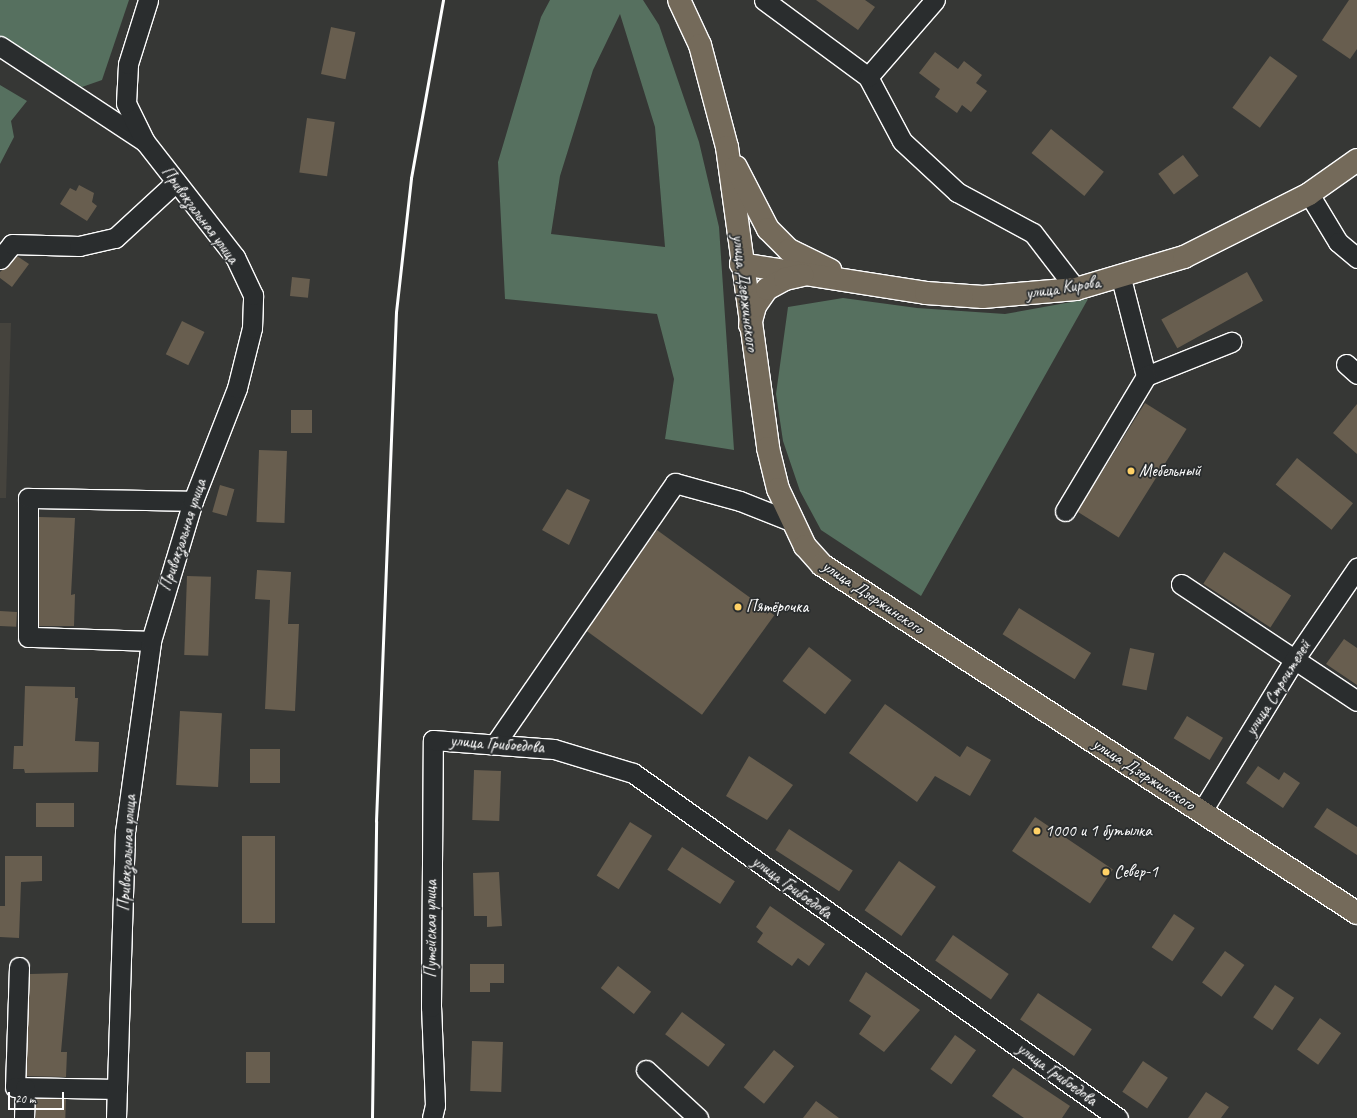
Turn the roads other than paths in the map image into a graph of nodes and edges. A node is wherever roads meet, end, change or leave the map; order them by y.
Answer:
1 (148, 0) edge
2 (679, 0) edge
3 (764, 0) edge
4 (935, 0) edge
5 (0, 46) edge
6 (868, 77) junction
7 (146, 142) junction
8 (727, 147) junction
9 (1357, 160) edge
10 (176, 182) junction
11 (1309, 194) junction
12 (1357, 258) edge
13 (0, 259) edge
14 (741, 264) junction
15 (807, 274) junction
16 (1121, 278) junction
17 (862, 282) junction
18 (1076, 289) junction
19 (749, 330) junction
20 (1231, 342) dead end
21 (1146, 376) junction
22 (193, 501) junction
23 (1065, 511) dead end
24 (793, 522) junction
25 (1357, 568) edge
26 (1181, 584) dead end
27 (151, 641) junction
28 (1294, 660) junction
29 (1357, 701) edge
30 (433, 740) joint
31 (495, 744) junction
32 (1202, 811) junction
33 (1357, 913) edge
34 (19, 968) dead end
35 (646, 1070) dead end
36 (25, 1088) junction
37 (117, 1089) junction
38 (24, 1118) edge
39 (116, 1118) edge
40 (432, 1118) edge
41 (698, 1118) edge
42 (1118, 1118) edge

1 - 7 street, Привокзальная улица
2 - 8 main road, улица Дзержинского
3 - 6 street
4 - 6 street
5 - 7 street
6 - 18 street
7 - 10 street, Привокзальная улица
8 - 14 main road, улица Дзержинского
8 - 17 main road
9 - 11 main road, улица Кирова
10 - 13 street
10 - 22 street, Привокзальная улица
11 - 12 street
11 - 16 main road, улица Кирова
14 - 15 main road, улица Кирова
14 - 19 main road, улица Дзержинского
15 - 17 main road, улица Кирова
15 - 19 main road
16 - 18 main road, улица Кирова
16 - 21 street
17 - 18 main road, улица Кирова
19 - 24 main road, улица Дзержинского
20 - 21 street
21 - 23 street
22 - 27 street, Привокзальная улица
22 - 27 street
24 - 31 street
24 - 32 main road, улица Дзержинского
25 - 28 street, улица Строителей
26 - 28 street
27 - 37 street, Привокзальная улица
28 - 29 street
28 - 32 street, улица Строителей
30 - 31 street, улица Грибоедова
30 - 40 street, Путейская улица
31 - 42 street, улица Грибоедова
32 - 33 main road, улица Дзержинского
34 - 36 street
35 - 41 street
36 - 37 street
36 - 38 street
37 - 39 street, Привокзальная улица

